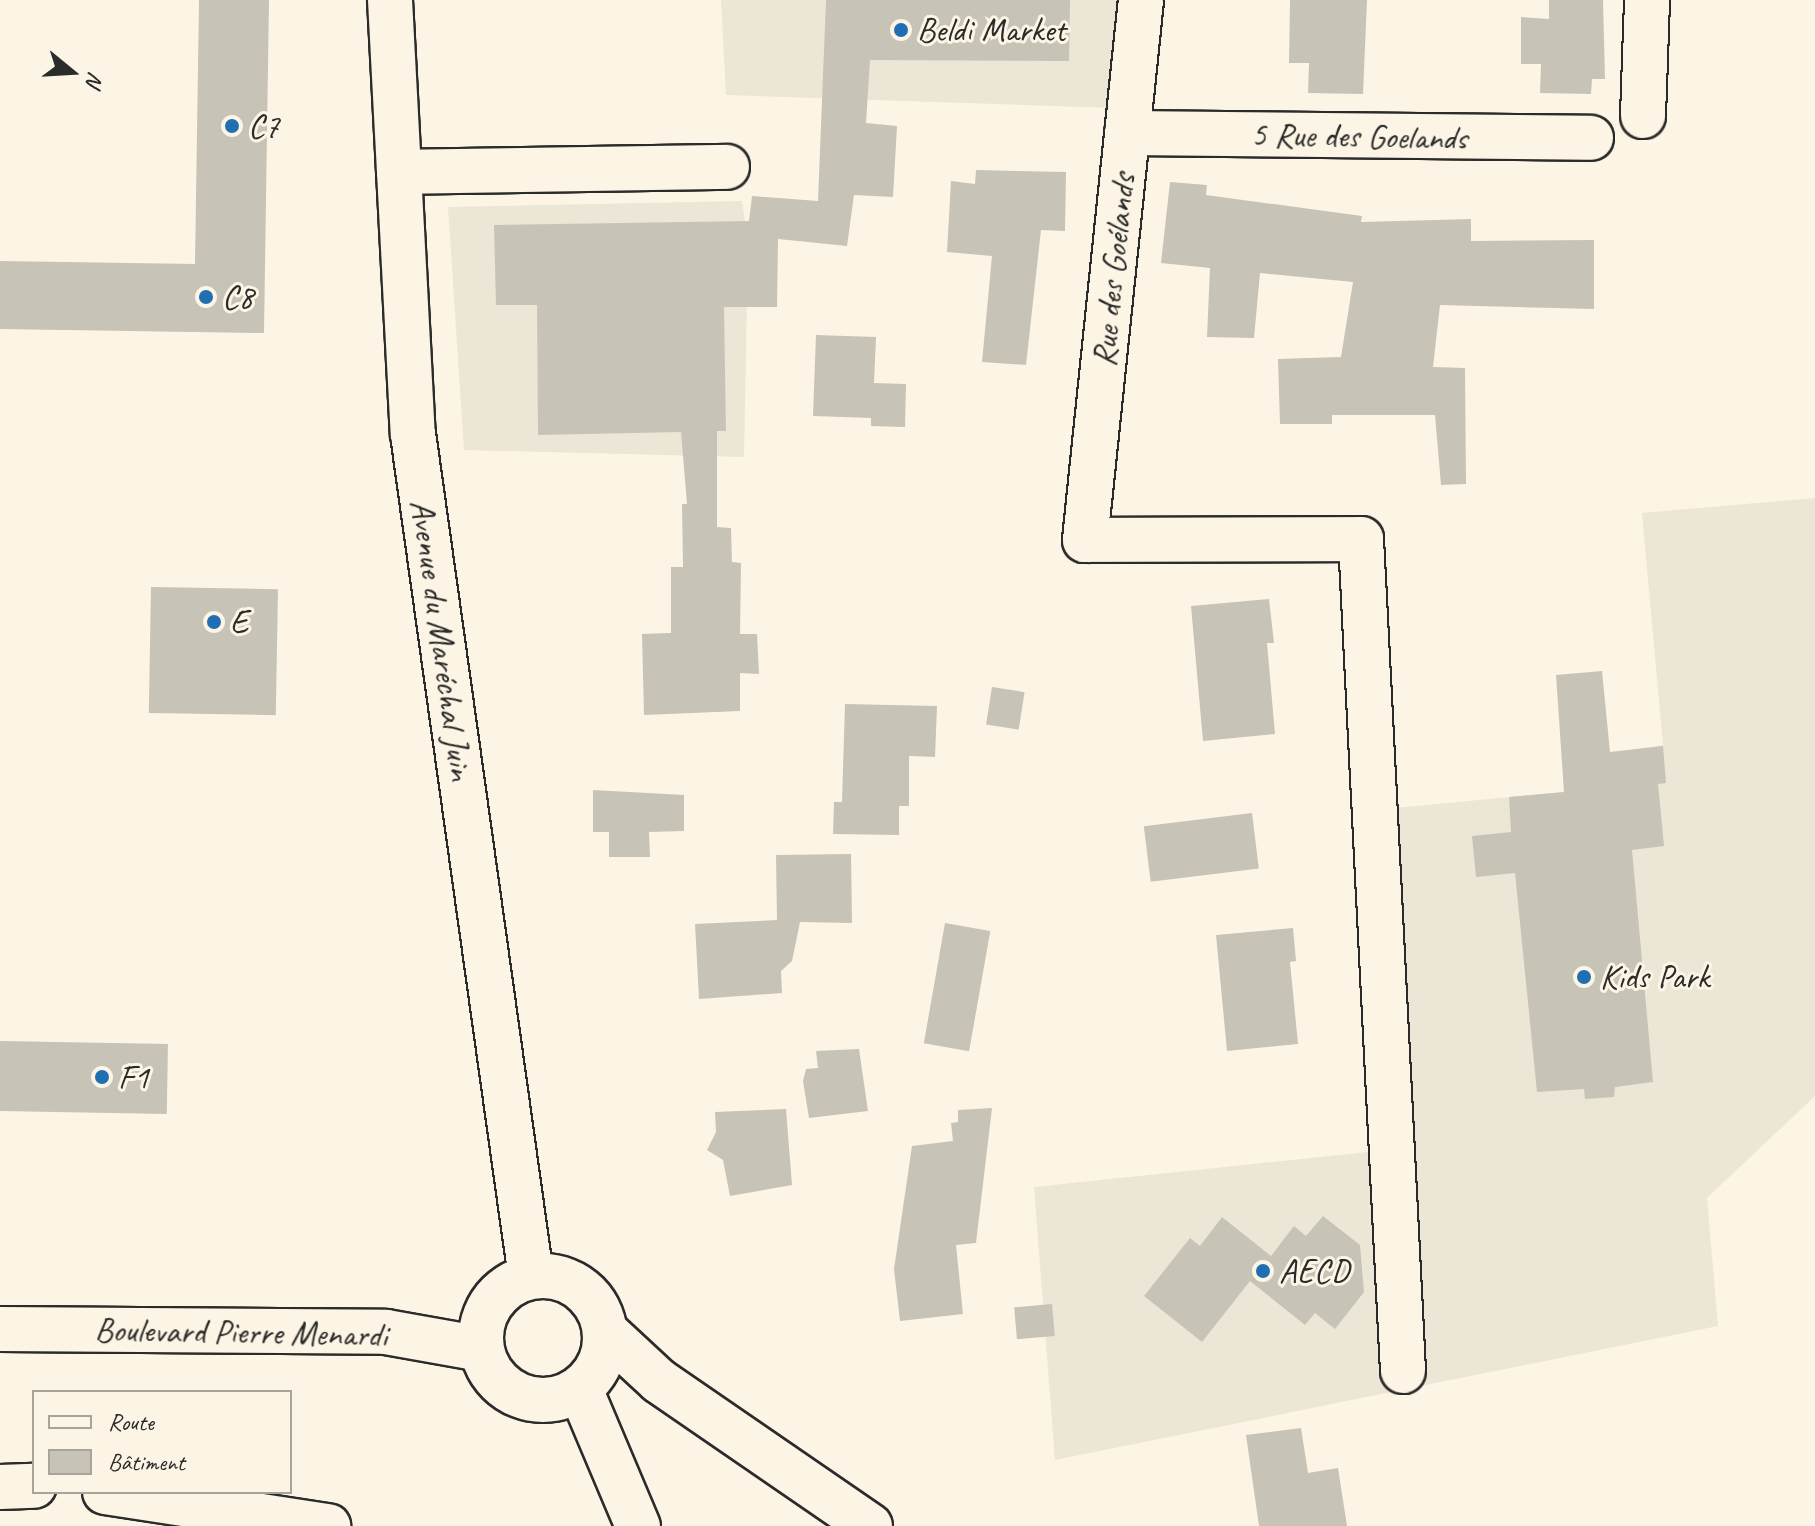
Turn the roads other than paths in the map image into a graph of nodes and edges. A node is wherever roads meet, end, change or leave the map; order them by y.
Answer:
1 (390, 0) edge
2 (1141, 0) edge
3 (1647, 0) edge
4 (1643, 116) dead end
5 (1127, 133) junction
6 (1591, 138) dead end
7 (727, 167) dead end
8 (399, 172) junction
9 (531, 1277) junction
10 (0, 1329) edge
11 (606, 1332) junction
12 (481, 1349) junction
13 (1403, 1371) dead end
14 (580, 1389) junction
15 (32, 1486) edge
16 (0, 1487) edge
17 (118, 1494) edge
18 (328, 1526) edge
19 (638, 1526) edge
20 (870, 1526) edge

1 - 8 street, Avenue du Maréchal Juin
2 - 5 street, Rue des Goélands
3 - 4 street
5 - 6 street, 5 Rue des Goelands
5 - 13 street, Rue des Goélands
7 - 8 street
8 - 9 street, Avenue du Maréchal Juin
9 - 11 street
9 - 12 street
10 - 12 street, Boulevard Pierre Menardi
11 - 14 street
11 - 20 street
12 - 14 street
14 - 19 street
15 - 16 street
17 - 18 street

